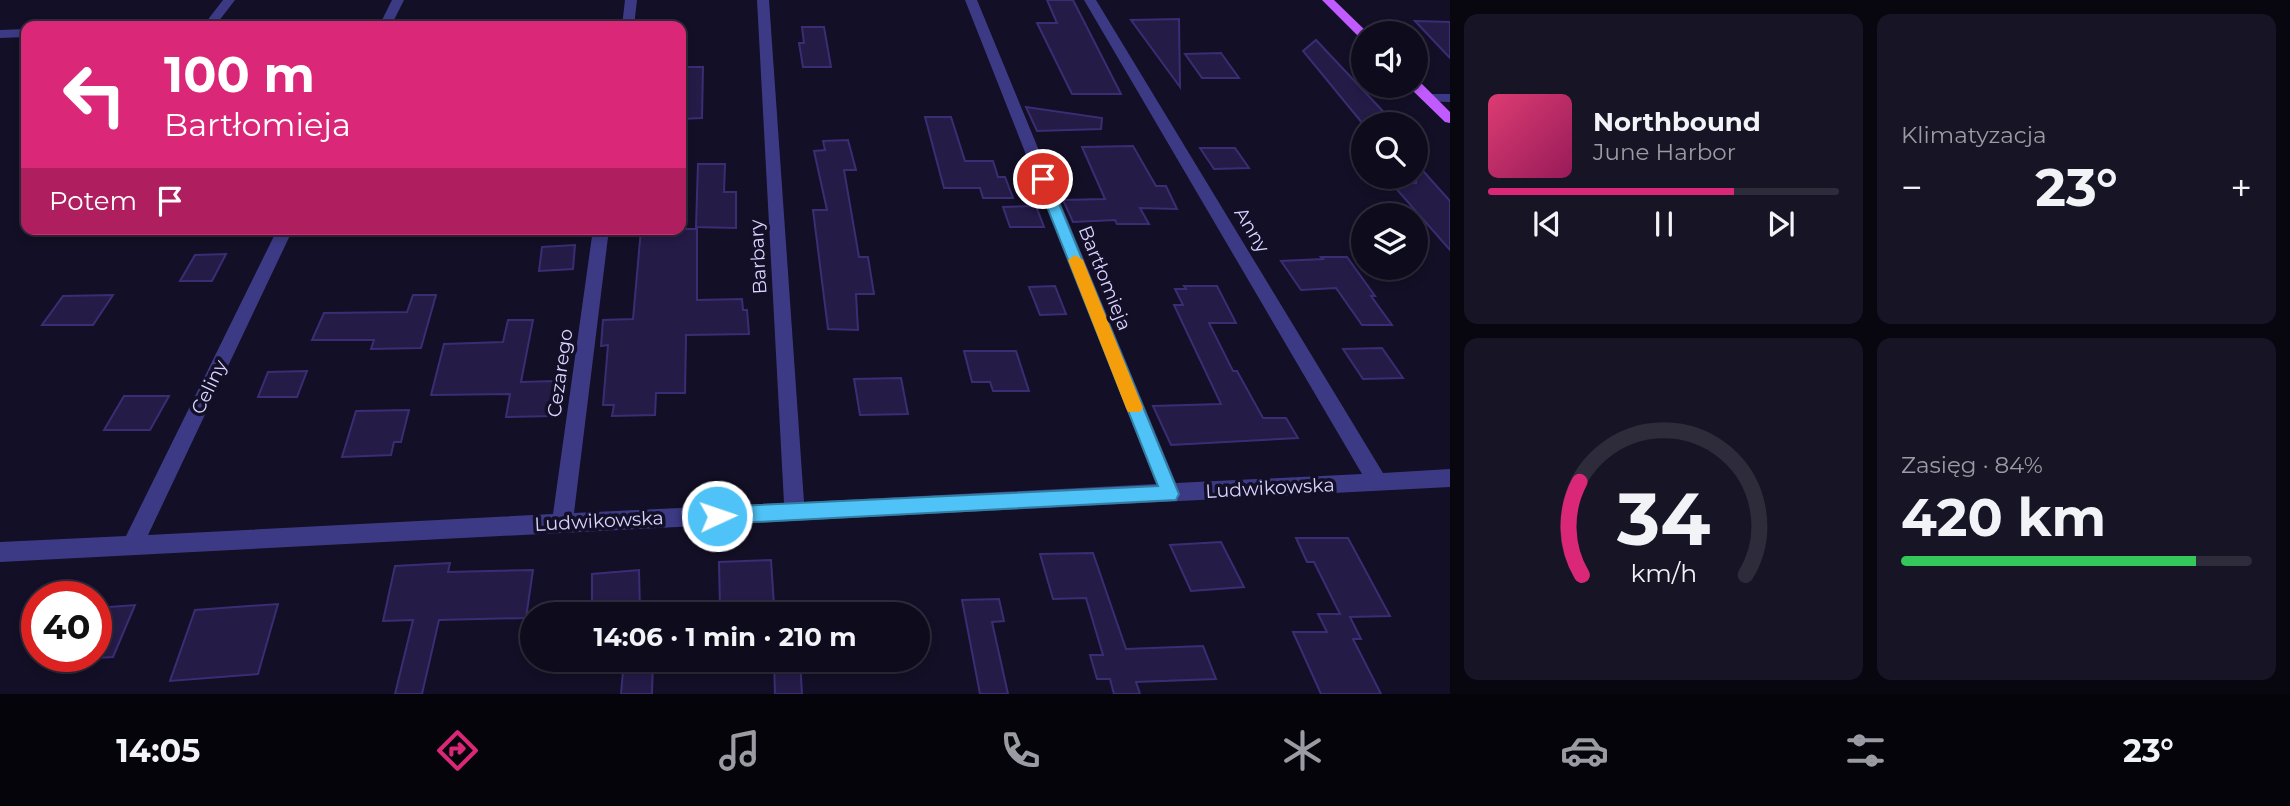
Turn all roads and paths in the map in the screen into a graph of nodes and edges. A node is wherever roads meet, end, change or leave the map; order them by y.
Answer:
1 (229, 0) edge
2 (398, 0) edge
3 (631, 0) edge
4 (763, 0) edge
5 (971, 0) edge
6 (1090, 0) edge
7 (1328, 0) edge
8 (213, 21) edge
9 (388, 21) edge
10 (629, 21) edge
11 (1351, 22) edge
12 (21, 33) edge
13 (0, 34) edge
14 (1428, 97) joint
15 (1450, 98) edge
16 (1450, 119) edge
17 (282, 235) edge
18 (600, 235) edge
19 (1450, 478) edge
20 (1378, 482) junction
21 (1170, 494) junction
22 (795, 512) junction
23 (562, 523) junction
24 (133, 544) junction
25 (0, 552) edge

1 - 8 street
2 - 9 street
3 - 10 street
4 - 22 street, Barbary
5 - 21 street, Bartłomieja
6 - 20 street, Anny
7 - 11 main road
12 - 13 street
14 - 15 street
14 - 16 main road
17 - 24 street, Celiny
18 - 23 street, Cezarego
19 - 20 street, Ludwikowska
20 - 21 street, Ludwikowska
21 - 22 street, Ludwikowska
22 - 23 street, Ludwikowska
23 - 24 street, Ludwikowska
24 - 25 street, Ludwikowska

